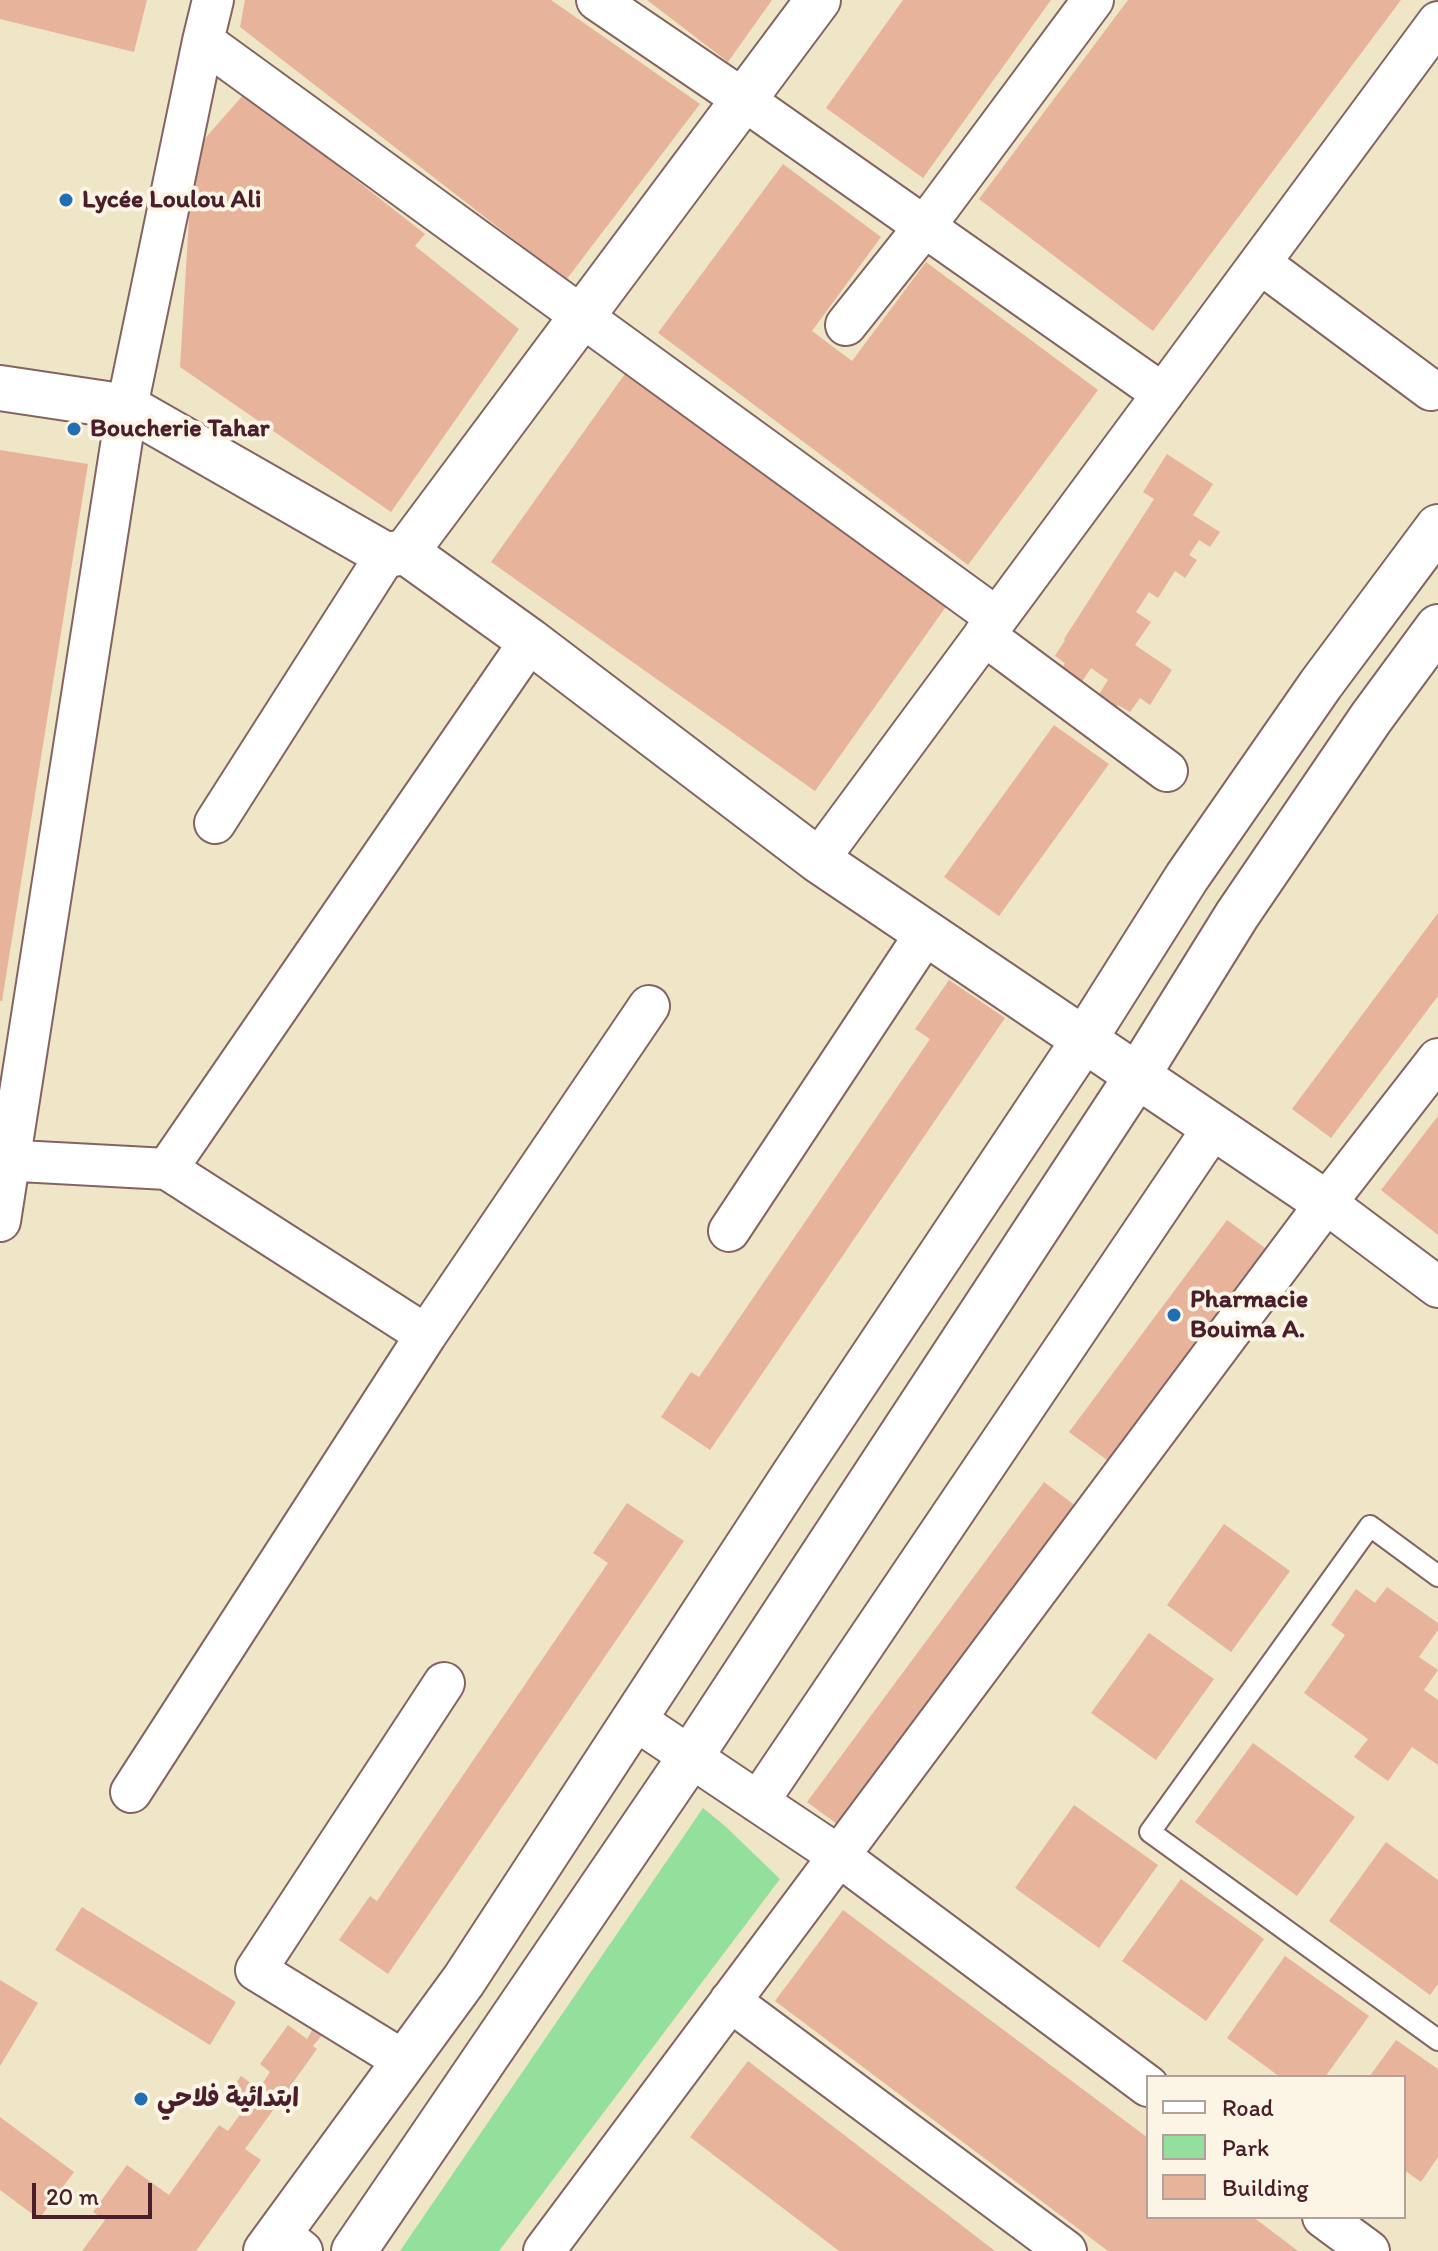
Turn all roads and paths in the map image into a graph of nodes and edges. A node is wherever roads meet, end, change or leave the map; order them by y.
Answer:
1 (213, 0) edge
2 (597, 0) edge
3 (818, 0) edge
4 (1093, 0) edge
5 (1438, 22) edge
6 (203, 41) junction
7 (744, 100) junction
8 (925, 226) junction
9 (1260, 263) junction
10 (582, 316) junction
11 (846, 325) dead end
12 (0, 388) edge
13 (1431, 390) dead end
14 (1163, 394) junction
15 (127, 407) junction
16 (1438, 527) edge
17 (396, 553) junction
18 (990, 627) junction
19 (1438, 627) edge
20 (530, 641) junction
21 (1167, 771) dead end
22 (215, 823) dead end
23 (818, 860) junction
24 (926, 933) junction
25 (649, 1006) dead end
26 (1084, 1040) junction
27 (1438, 1059) edge
28 (1137, 1076) junction
29 (1213, 1128) junction
30 (5, 1161) edge
31 (167, 1169) junction
32 (1326, 1203) junction
33 (0, 1221) edge
34 (729, 1231) dead end
35 (1438, 1287) edge
36 (426, 1335) junction
37 (1438, 1576) edge
38 (444, 1683) dead end
39 (634, 1719) junction
40 (691, 1756) junction
41 (131, 1792) dead end
42 (758, 1802) junction
43 (839, 1856) junction
44 (730, 2001) junction
45 (1438, 2040) edge
46 (404, 2061) junction
47 (1146, 2085) edge
48 (1326, 2219) edge
49 (282, 2245) edge
50 (354, 2251) edge
51 (544, 2251) edge
52 (1066, 2251) edge
53 (1369, 2251) edge

1 - 6 street
2 - 7 street
3 - 7 street
4 - 8 street
5 - 9 street
6 - 10 street
6 - 15 street
7 - 8 street
7 - 10 street
8 - 11 street
8 - 14 street
9 - 13 street
9 - 14 street
10 - 17 street
10 - 18 street
12 - 15 street
14 - 18 street
15 - 17 street
15 - 30 street
16 - 26 street
17 - 20 street
17 - 22 street
18 - 21 street
18 - 23 street
19 - 28 street
20 - 23 street
20 - 31 street
23 - 24 street
24 - 26 street
24 - 34 street
25 - 36 street
26 - 28 street
26 - 39 street
27 - 32 street
28 - 29 street
28 - 40 street
29 - 32 street
29 - 42 street
30 - 31 street
30 - 33 street
31 - 36 street
32 - 35 street
32 - 43 street
36 - 41 street
37 - 45 lane
38 - 46 street
39 - 40 street
39 - 46 street
40 - 42 street
40 - 50 street
42 - 43 street
43 - 44 street
43 - 47 street
44 - 51 street
44 - 52 street
46 - 49 street
48 - 53 street

